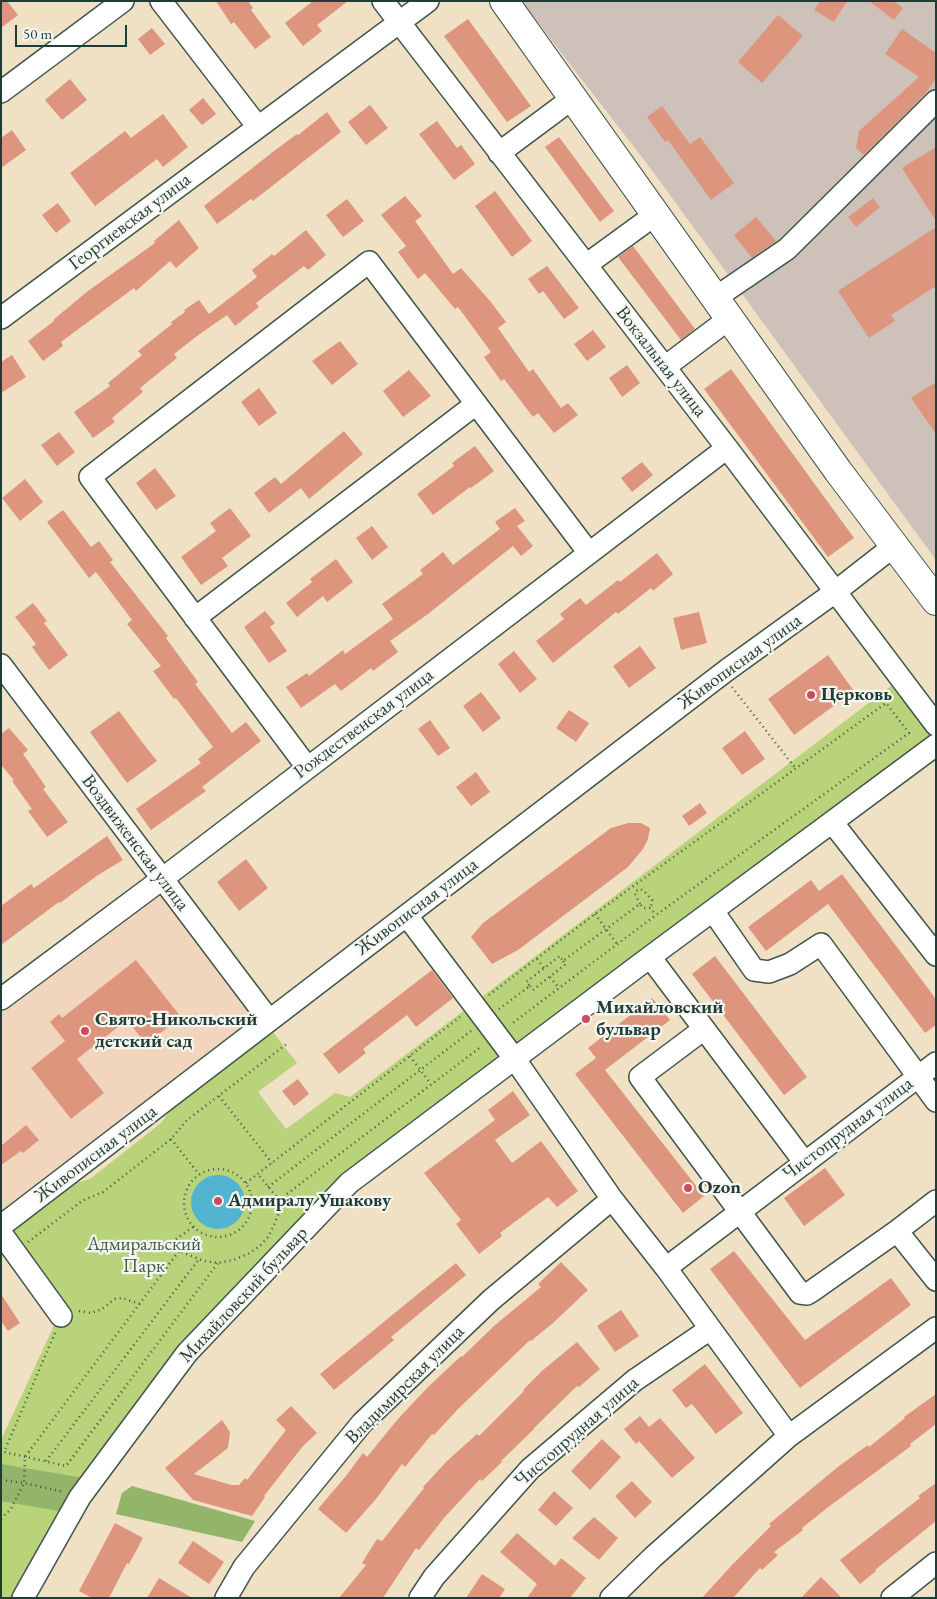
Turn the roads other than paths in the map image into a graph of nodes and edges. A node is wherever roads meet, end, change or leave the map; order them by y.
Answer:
1 (123, 1) edge
2 (161, 1) edge
3 (383, 1) edge
4 (428, 1) edge
5 (504, 1) edge
6 (400, 23) junction
7 (1, 92) edge
8 (573, 98) junction
9 (936, 102) edge
10 (258, 127) junction
11 (499, 152) junction
12 (656, 214) junction
13 (586, 265) junction
14 (723, 308) junction
15 (1, 318) edge
16 (665, 367) junction
17 (476, 404) junction
18 (727, 448) junction
19 (894, 546) junction
20 (589, 553) junction
21 (835, 592) junction
22 (936, 601) edge
23 (195, 618) junction
24 (1, 665) edge
25 (936, 725) edge
26 (936, 745) edge
27 (306, 767) junction
28 (832, 822) junction
29 (162, 879) junction
30 (713, 911) junction
31 (407, 916) junction
32 (936, 955) edge
33 (650, 957) junction
34 (1, 999) edge
35 (269, 1020) junction
36 (704, 1029) junction
37 (514, 1058) junction
38 (936, 1063) edge
39 (917, 1076) junction
40 (936, 1102) edge
41 (805, 1163) junction
42 (612, 1199) junction
43 (936, 1201) edge
44 (740, 1212) junction
45 (1, 1226) edge
46 (897, 1231) junction
47 (1, 1232) edge
48 (666, 1268) junction
49 (936, 1280) edge
50 (56, 1309) road end
51 (710, 1328) junction
52 (936, 1328) edge
53 (789, 1436) junction
54 (936, 1563) edge
55 (23, 1598) edge
56 (226, 1598) edge
57 (420, 1598) edge
58 (610, 1598) edge
59 (892, 1598) edge

1 - 7 street
2 - 10 street
3 - 6 street, Вокзальная улица
4 - 6 street, Георгиевская улица
5 - 8 main road
6 - 10 street, Георгиевская улица
6 - 11 street, Вокзальная улица
8 - 11 street
8 - 12 main road
9 - 14 street
10 - 15 street, Георгиевская улица
11 - 13 street, Вокзальная улица
12 - 13 street
12 - 14 main road
13 - 16 street, Вокзальная улица
14 - 16 street
14 - 19 main road
16 - 18 street, Вокзальная улица
17 - 20 street
17 - 23 street
17 - 23 street
18 - 20 street, Рождественская улица
18 - 21 street, Вокзальная улица
19 - 21 street, Живописная улица
19 - 22 main road
20 - 27 street, Рождественская улица
21 - 25 street, Вокзальная улица
21 - 31 street, Живописная улица
23 - 27 street
24 - 29 street, Воздвиженская улица
26 - 28 street, Михайловский бульвар
27 - 29 street, Рождественская улица
28 - 30 street, Михайловский бульвар
28 - 32 street
29 - 34 street, Рождественская улица
29 - 35 street, Воздвиженская улица
30 - 33 street, Михайловский бульвар
30 - 39 street
31 - 35 street, Живописная улица
31 - 37 street
33 - 36 street
33 - 37 street, Михайловский бульвар
35 - 45 street, Живописная улица
36 - 41 street
36 - 44 street
37 - 42 street
37 - 55 street, Михайловский бульвар
38 - 39 street, Чистопрудная улица
39 - 40 street
39 - 41 street, Чистопрудная улица
41 - 44 street, Чистопрудная улица
42 - 48 street
42 - 56 street, Владимирская улица
43 - 46 street
44 - 46 street
44 - 48 street, Чистопрудная улица
46 - 49 street
47 - 50 street
48 - 51 street
51 - 53 street
51 - 57 street, Чистопрудная улица
52 - 53 street
53 - 58 street
54 - 59 street

